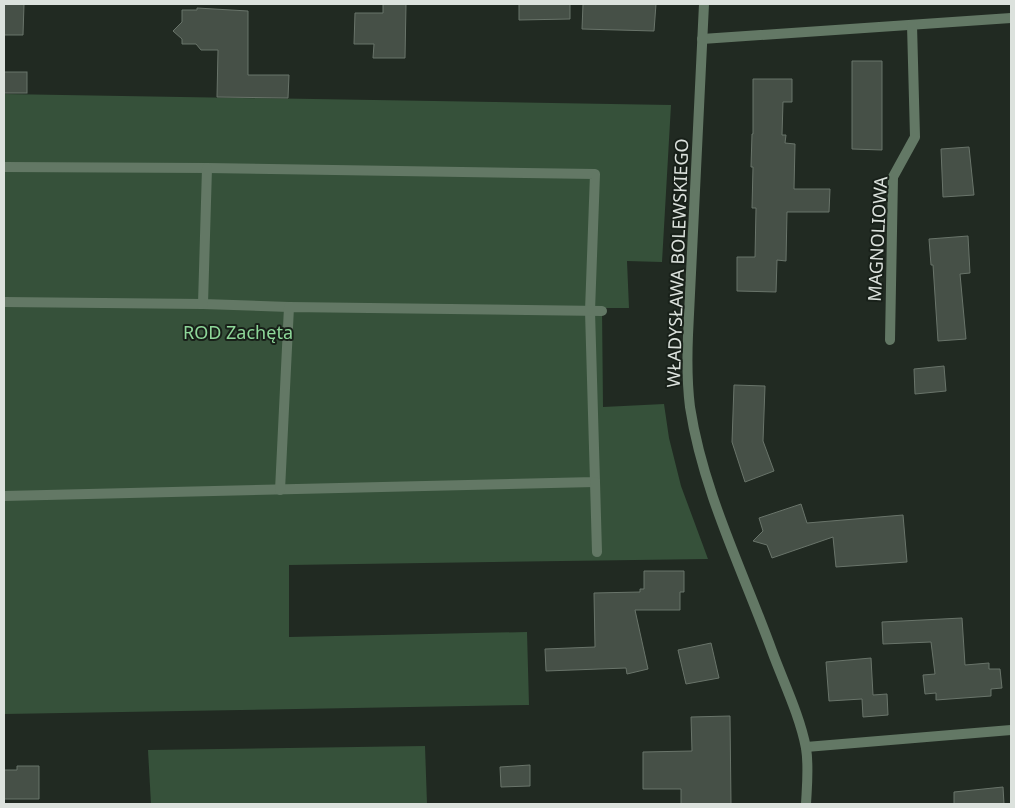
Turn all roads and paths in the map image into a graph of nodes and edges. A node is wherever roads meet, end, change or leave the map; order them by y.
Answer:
1 (704, 4) edge
2 (1011, 18) edge
3 (912, 25) junction
4 (702, 39) junction
5 (4, 167) edge
6 (207, 168) junction
7 (4, 302) edge
8 (203, 304) junction
9 (289, 308) junction
10 (590, 311) junction
11 (602, 311) dead end
12 (890, 340) dead end
13 (595, 482) junction
14 (280, 490) junction
15 (4, 496) edge
16 (598, 552) dead end
17 (1011, 730) edge
18 (806, 747) junction
19 (806, 804) edge

1 - 4 street, WŁADYSŁAWA BOLEWSKIEGO
2 - 3 street
3 - 4 street
3 - 12 street, MAGNOLIOWA
4 - 18 street, WŁADYSŁAWA BOLEWSKIEGO
5 - 6 street
6 - 8 street
6 - 10 street
7 - 8 street
8 - 9 street
9 - 10 street
9 - 14 street
10 - 11 street
10 - 13 street
13 - 14 street
13 - 16 street
14 - 15 street
17 - 18 street
18 - 19 street, WŁADYSŁAWA BOLEWSKIEGO

